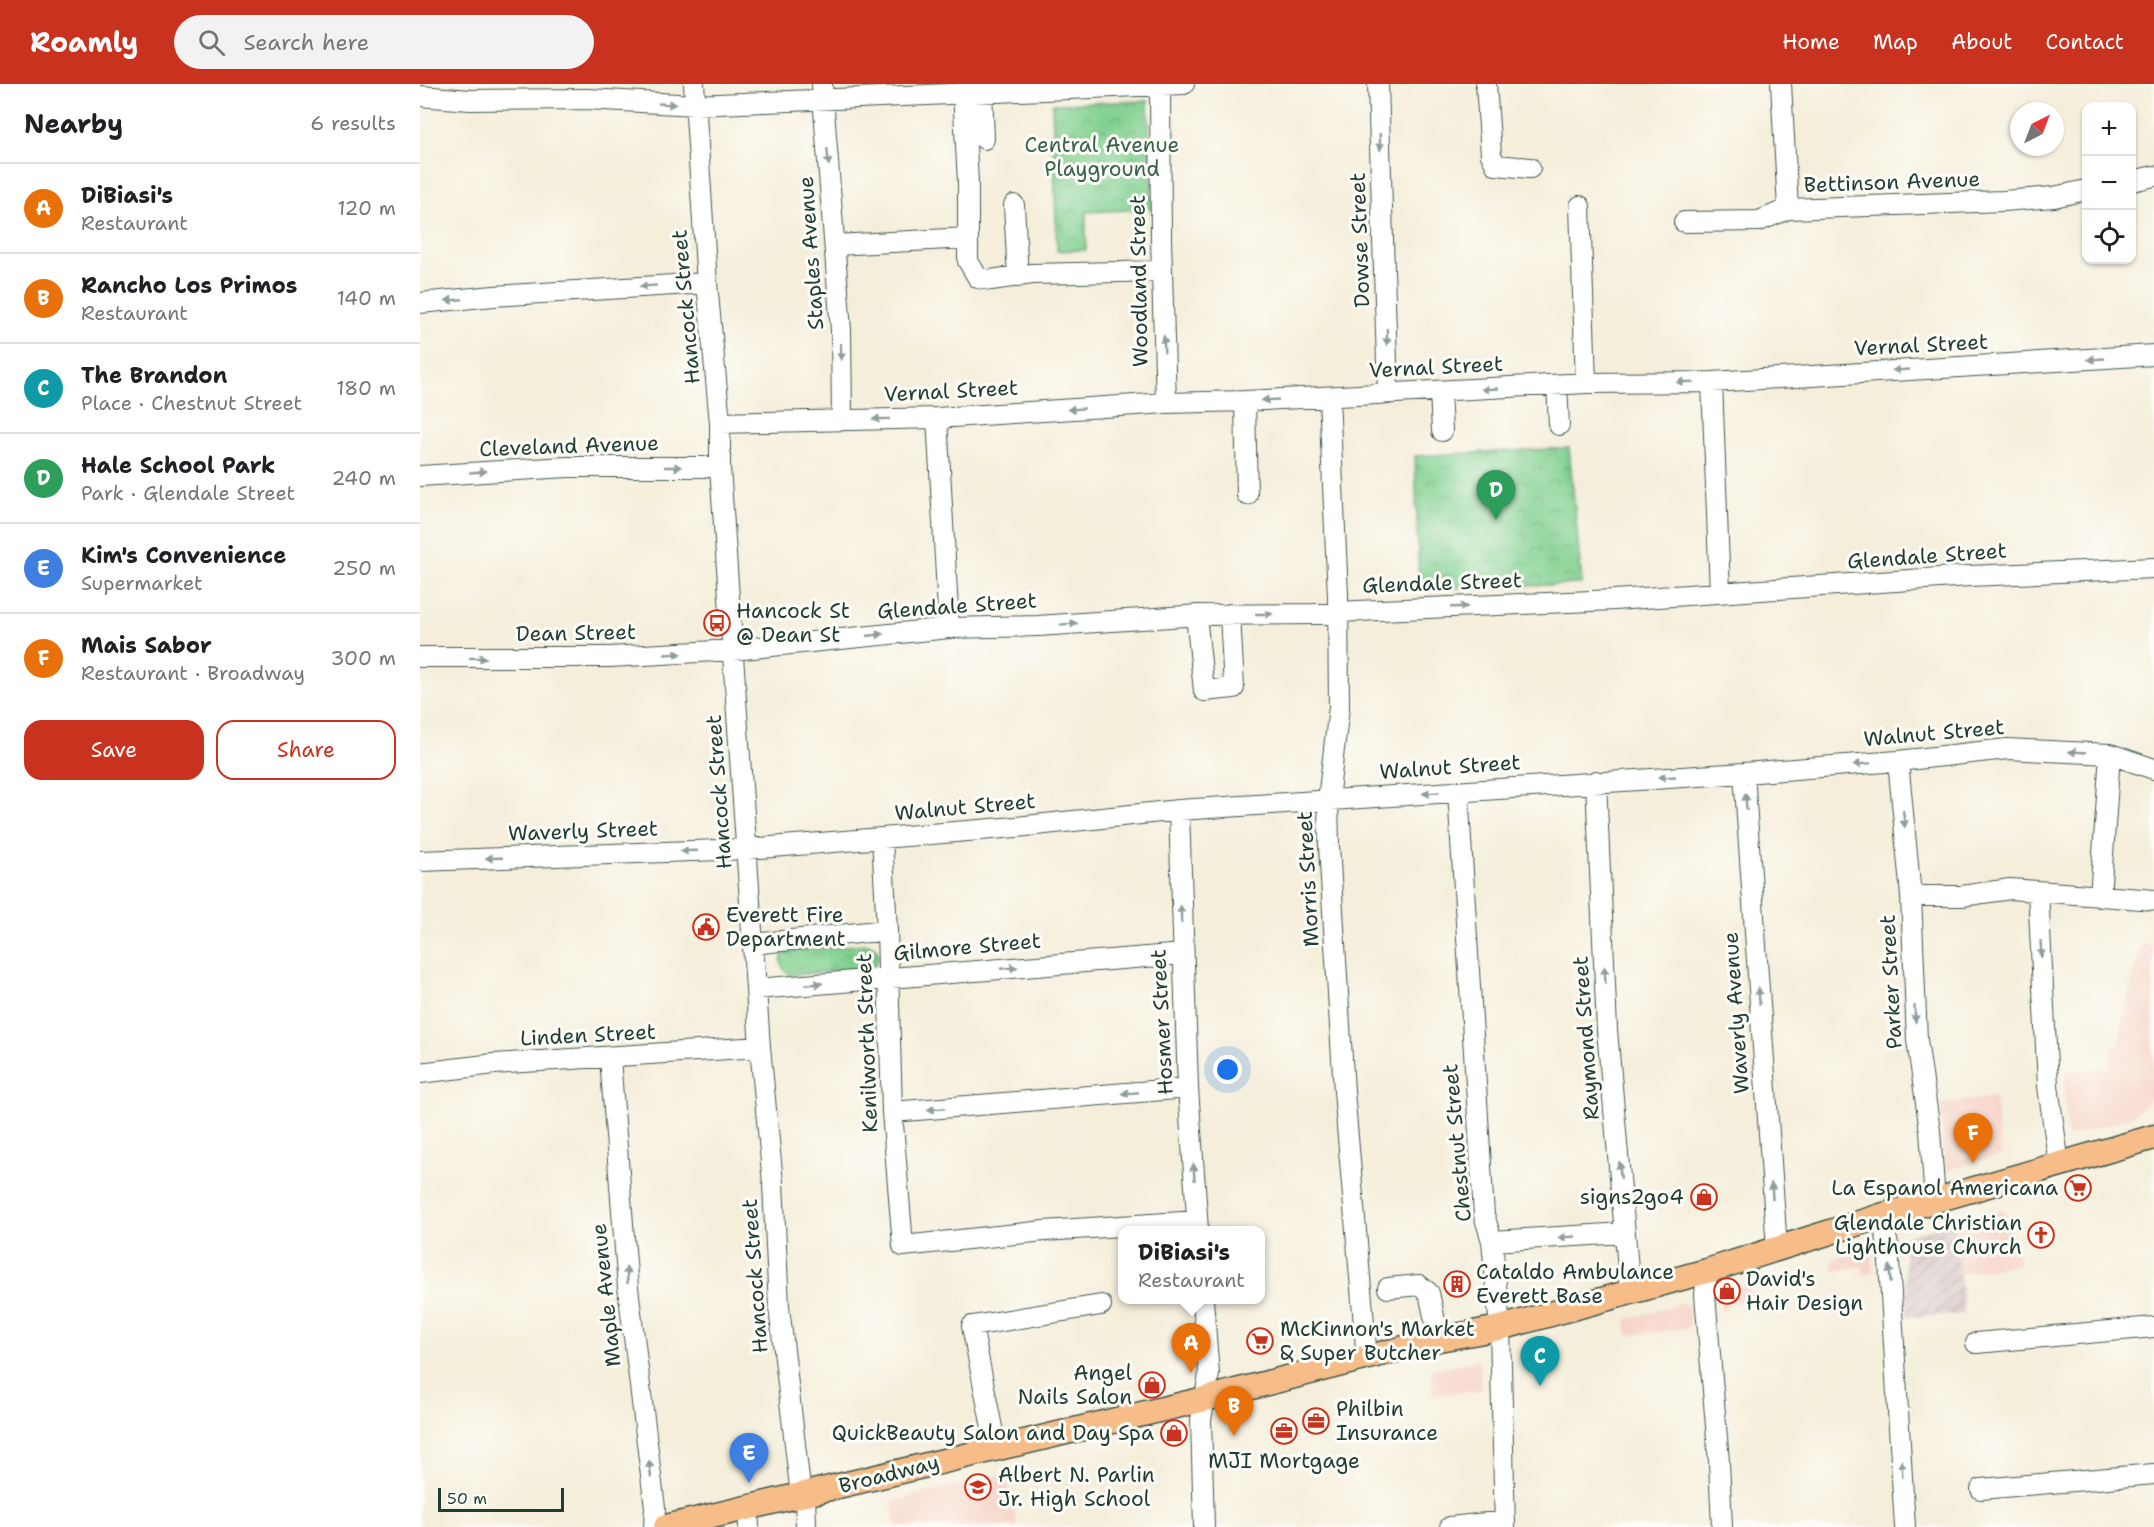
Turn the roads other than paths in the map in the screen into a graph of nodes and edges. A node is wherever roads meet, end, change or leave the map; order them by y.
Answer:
1 (694, 84) edge
2 (1184, 84) edge
3 (1378, 84) edge
4 (1486, 84) edge
5 (1781, 84) edge
6 (1083, 86) edge
7 (1160, 86) junction
8 (822, 91) edge
9 (973, 92) junction
10 (420, 96) edge
11 (695, 105) junction
12 (984, 139) dead end
13 (1530, 168) dead end
14 (2154, 176) edge
15 (2136, 180) edge
16 (2082, 191) edge
17 (1014, 206) dead end
18 (1580, 206) dead end
19 (1788, 209) junction
20 (1684, 222) dead end
21 (968, 238) junction
22 (835, 245) junction
23 (1162, 270) junction
24 (1018, 277) junction
25 (707, 283) junction
26 (420, 303) edge
27 (2154, 355) edge
28 (1712, 381) junction
29 (1586, 383) junction
30 (1557, 385) junction
31 (1440, 392) junction
32 (1388, 394) junction
33 (1329, 397) junction
34 (1245, 401) junction
35 (1166, 403) junction
36 (937, 418) junction
37 (842, 420) junction
38 (720, 423) junction
39 (1558, 425) dead end
40 (1442, 431) dead end
41 (720, 467) junction
42 (420, 476) edge
43 (1247, 495) dead end
44 (2154, 568) edge
45 (1720, 593) junction
46 (1337, 612) junction
47 (1230, 614) junction
48 (1196, 615) junction
49 (948, 628) junction
50 (733, 650) junction
51 (420, 657) edge
52 (2110, 754) junction
53 (1898, 761) junction
54 (2154, 769) edge
55 (1744, 773) junction
56 (1596, 781) junction
57 (1458, 791) junction
58 (1328, 800) junction
59 (1179, 810) junction
60 (882, 838) junction
61 (747, 849) junction
62 (420, 861) edge
63 (2037, 891) junction
64 (1911, 896) junction
65 (2100, 897) junction
66 (2154, 900) edge
67 (887, 930) junction
68 (753, 944) junction
69 (1182, 954) junction
70 (888, 977) junction
71 (756, 989) junction
72 (760, 1047) junction
73 (610, 1058) junction
74 (420, 1073) edge
75 (1188, 1088) junction
76 (892, 1112) junction
77 (2154, 1137) edge
78 (2059, 1165) junction
79 (1935, 1201) junction
80 (1881, 1216) junction
81 (1197, 1226) edge
82 (1118, 1229) edge
83 (1625, 1233) junction
84 (1492, 1241) junction
85 (1777, 1249) junction
86 (1707, 1271) junction
87 (1388, 1288) dead end
88 (1630, 1291) junction
89 (1203, 1304) edge
90 (1101, 1305) dead end
91 (2154, 1327) edge
92 (1500, 1328) junction
93 (1439, 1339) junction
94 (1976, 1343) dead end
95 (1367, 1359) junction
96 (1205, 1399) junction
97 (996, 1448) junction
98 (2154, 1474) edge
99 (1982, 1489) dead end
100 (803, 1495) junction
101 (749, 1518) edge
102 (1505, 1524) edge
103 (654, 1527) edge
104 (666, 1527) edge
105 (806, 1527) edge
106 (1204, 1527) edge
107 (1450, 1527) edge
108 (1722, 1527) edge
109 (1905, 1527) edge

1 - 11 street, Hancock Street
2 - 7 street
3 -> 32 street, Dowse Street
4 - 13 street
5 - 19 street, Bettinson Avenue
6 - 7 street
6 - 9 street
7 - 23 street, Woodland Street
8 - 9 street
8 - 11 street
8 -> 22 street, Staples Avenue
9 - 12 street
9 - 21 street
10 -> 11 street
11 - 25 street, Hancock Street
14 - 15 street
16 - 19 street, Bettinson Avenue
17 - 24 street
18 - 29 street
19 - 20 street
21 - 22 street
21 - 24 street
22 -> 37 street, Staples Avenue
23 - 24 street
35 -> 23 street, Woodland Street
25 -> 26 street
25 - 38 street, Hancock Street
27 -> 28 street, Vernal Street
28 -> 29 street, Vernal Street
28 - 45 street
29 - 30 street, Vernal Street
30 -> 31 street, Vernal Street
30 - 39 street
31 - 32 street, Vernal Street
31 - 40 street
32 - 33 street, Vernal Street
33 -> 34 street, Vernal Street
33 - 46 street, Morris Street
34 - 35 street, Vernal Street
34 - 43 street
35 -> 36 street, Vernal Street
36 -> 37 street, Vernal Street
36 - 49 street
37 - 38 street, Vernal Street
38 - 41 street, Hancock Street
42 -> 41 street, Cleveland Avenue
41 - 50 street, Hancock Street
44 - 45 street, Glendale Street
46 -> 45 street, Glendale Street
47 -> 46 street, Glendale Street
46 - 58 street, Morris Street
47 - 48 street, Glendale Street
47 - 48 street
49 -> 48 street, Glendale Street
50 -> 49 street, Glendale Street
51 -> 50 street, Dean Street
50 - 61 street, Hancock Street
52 -> 53 street, Walnut Street
52 - 54 street, Walnut Street
52 - 65 street
53 -> 55 street, Walnut Street
53 -> 64 street, Parker Street
55 -> 56 street, Walnut Street
85 -> 55 street, Waverly Avenue
56 - 57 street, Walnut Street
83 -> 56 street, Raymond Street
57 -> 58 street, Walnut Street
57 - 84 street, Chestnut Street
58 - 59 street, Walnut Street
58 - 95 street, Morris Street
59 - 60 street, Walnut Street
69 -> 59 street, Hosmer Street
60 - 61 street, Walnut Street
60 - 67 street, Kenilworth Street
61 -> 62 street, Waverly Street
61 - 68 street, Hancock Street
63 - 64 street
63 - 65 street
63 -> 78 street
64 -> 79 street, Parker Street
65 - 66 street
67 - 68 street
67 - 70 street, Kenilworth Street
68 - 71 street, Hancock Street
70 -> 69 street, Gilmore Street
69 - 75 street, Hosmer Street
71 -> 70 street, Gilmore Street
70 - 76 street, Kenilworth Street
71 - 72 street, Hancock Street
72 - 73 street, Linden Street
72 - 100 street, Hancock Street
73 - 74 street, Linden Street
103 -> 73 street, Maple Avenue
75 -> 76 street
81 -> 75 street, Hosmer Street
76 - 82 street, Kenilworth Street
77 - 78 main road, Broadway
78 - 79 main road, Broadway
79 - 80 main road, Broadway
80 - 85 main road, Broadway
109 -> 80 street
83 -> 84 street
83 - 88 street, Raymond Street
84 - 92 street, Chestnut Street
85 - 86 main road, Broadway
86 - 88 main road, Broadway
86 - 108 street
87 - 93 street
88 - 92 main road, Broadway
89 - 96 street
90 - 97 street
91 - 94 street
92 - 93 main road, Broadway
92 - 102 street, Chestnut Street
93 - 95 main road, Broadway
95 - 96 main road, Broadway
96 - 97 main road, Broadway
96 - 106 street
97 - 100 main road, Broadway
98 - 99 street
100 - 101 main road, Broadway
100 - 105 street, Hancock Street
101 - 104 main road, Broadway
102 - 107 street

